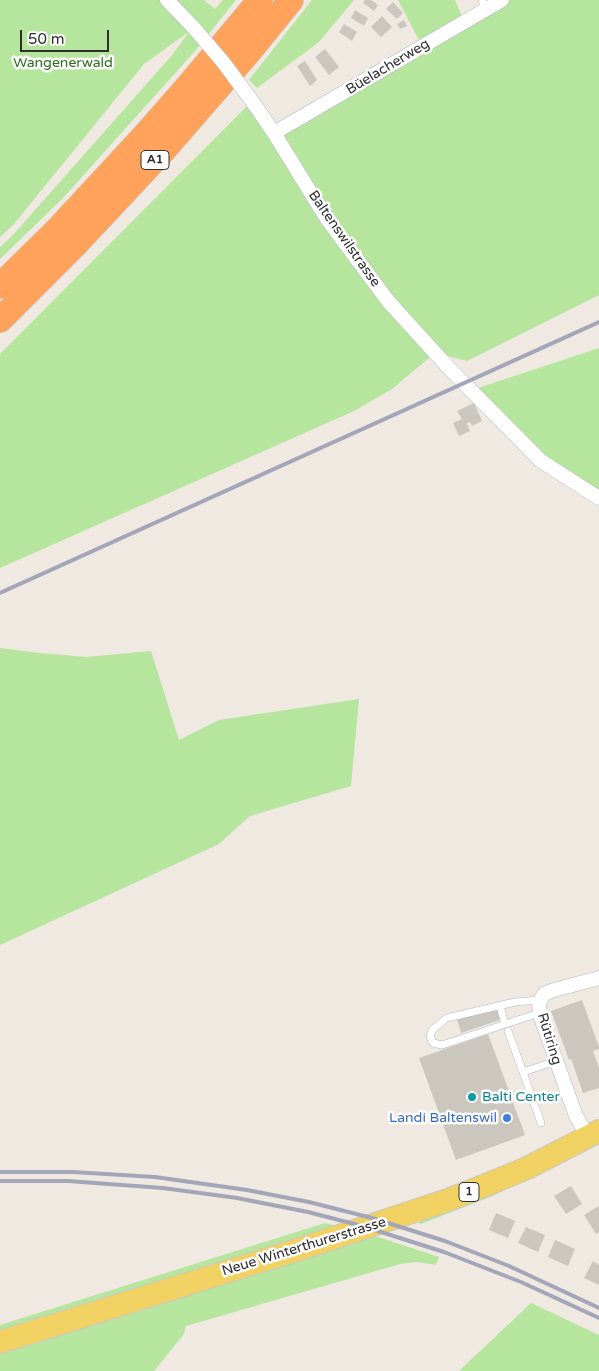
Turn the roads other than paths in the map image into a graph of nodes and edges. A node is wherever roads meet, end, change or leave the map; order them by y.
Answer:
1 (167, 0) edge
2 (260, 0) edge
3 (291, 0) edge
4 (502, 0) edge
5 (483, 5) edge
6 (274, 134) junction
7 (0, 286) edge
8 (3, 319) edge
9 (599, 498) edge
10 (599, 978) edge
11 (541, 1000) junction
12 (500, 1006) junction
13 (540, 1015) junction
14 (504, 1024) junction
15 (508, 1032) dead end
16 (556, 1061) junction
17 (523, 1072) junction
18 (541, 1123) dead end
19 (593, 1134) edge
20 (0, 1342) edge

1 - 6 street, Baltenswilstrasse, bridge
2 - 7 highway, A1
3 - 8 highway, A1
4 - 5 street, Büelacherweg
5 - 6 street, Büelacherweg
6 - 9 street, Baltenswilstrasse
10 - 11 street, Rütiring
11 - 12 lane
11 - 13 street, Rütiring
12 - 14 lane
12 - 14 lane
13 - 14 lane
13 - 16 street, Rütiring
15 - 17 lane
16 - 17 lane
16 - 19 street, Rütiring
17 - 18 lane
19 - 20 main road, Neue Winterthurerstrasse / 1

